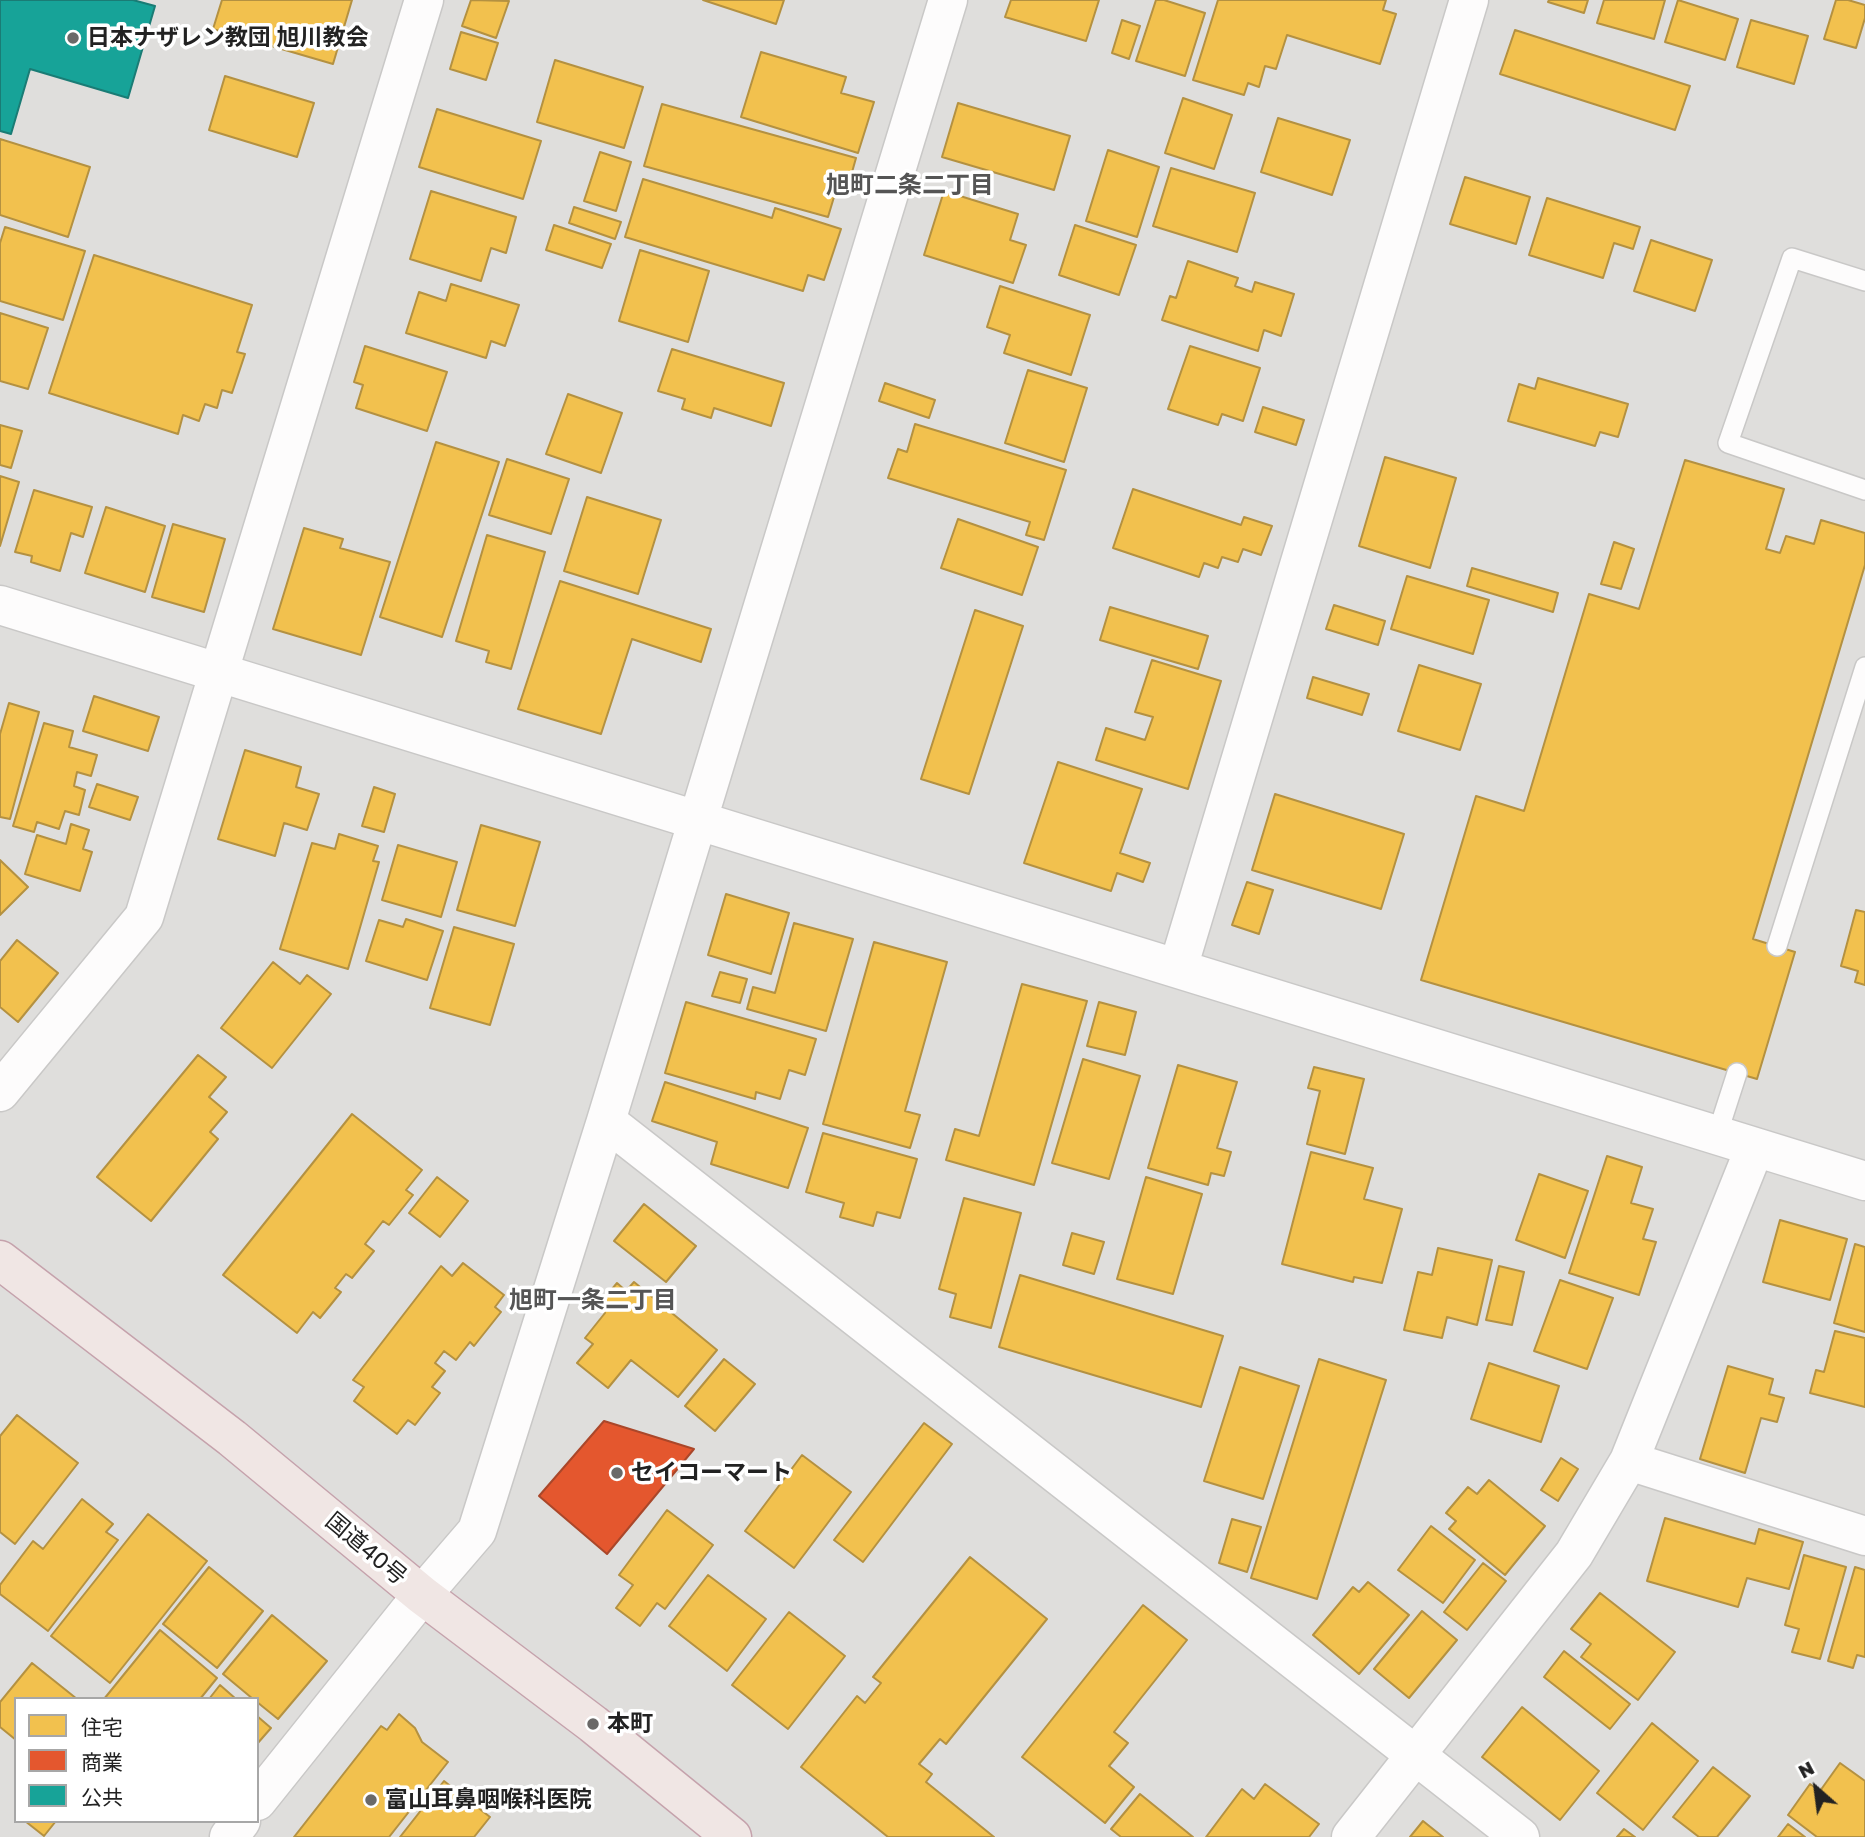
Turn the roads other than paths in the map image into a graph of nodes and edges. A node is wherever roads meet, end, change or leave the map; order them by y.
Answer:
1 (424, 0) edge
2 (948, 0) edge
3 (1469, 0) edge
4 (1865, 281) edge
5 (1865, 490) edge
6 (0, 605) edge
7 (1865, 667) edge
8 (219, 672) junction
9 (697, 820) junction
10 (1777, 946) dead end
11 (1178, 968) junction
12 (1737, 1073) dead end
13 (0, 1092) edge
14 (606, 1121) junction
15 (1717, 1135) junction
16 (1755, 1147) junction
17 (1865, 1181) edge
18 (0, 1260) edge
19 (1629, 1461) junction
20 (1865, 1536) edge
21 (422, 1595) junction
22 (1416, 1757) junction
23 (259, 1799) edge
24 (240, 1823) edge
25 (229, 1837) edge
26 (732, 1837) edge
27 (1351, 1837) edge
28 (1520, 1837) edge

1 - 8 street
2 - 9 street
3 - 11 street
4 - 5 lane
6 - 8 street
7 - 10 lane
8 - 9 street
8 - 13 street
9 - 11 street
9 - 14 street
11 - 15 street
12 - 15 lane
14 - 21 street
14 - 22 street
15 - 16 street
16 - 17 street
16 - 19 street
18 - 21 highway, 国道40号
19 - 20 street
19 - 22 street
21 - 23 street
21 - 26 highway, 国道40号
22 - 27 street
22 - 28 street
24 - 25 street

